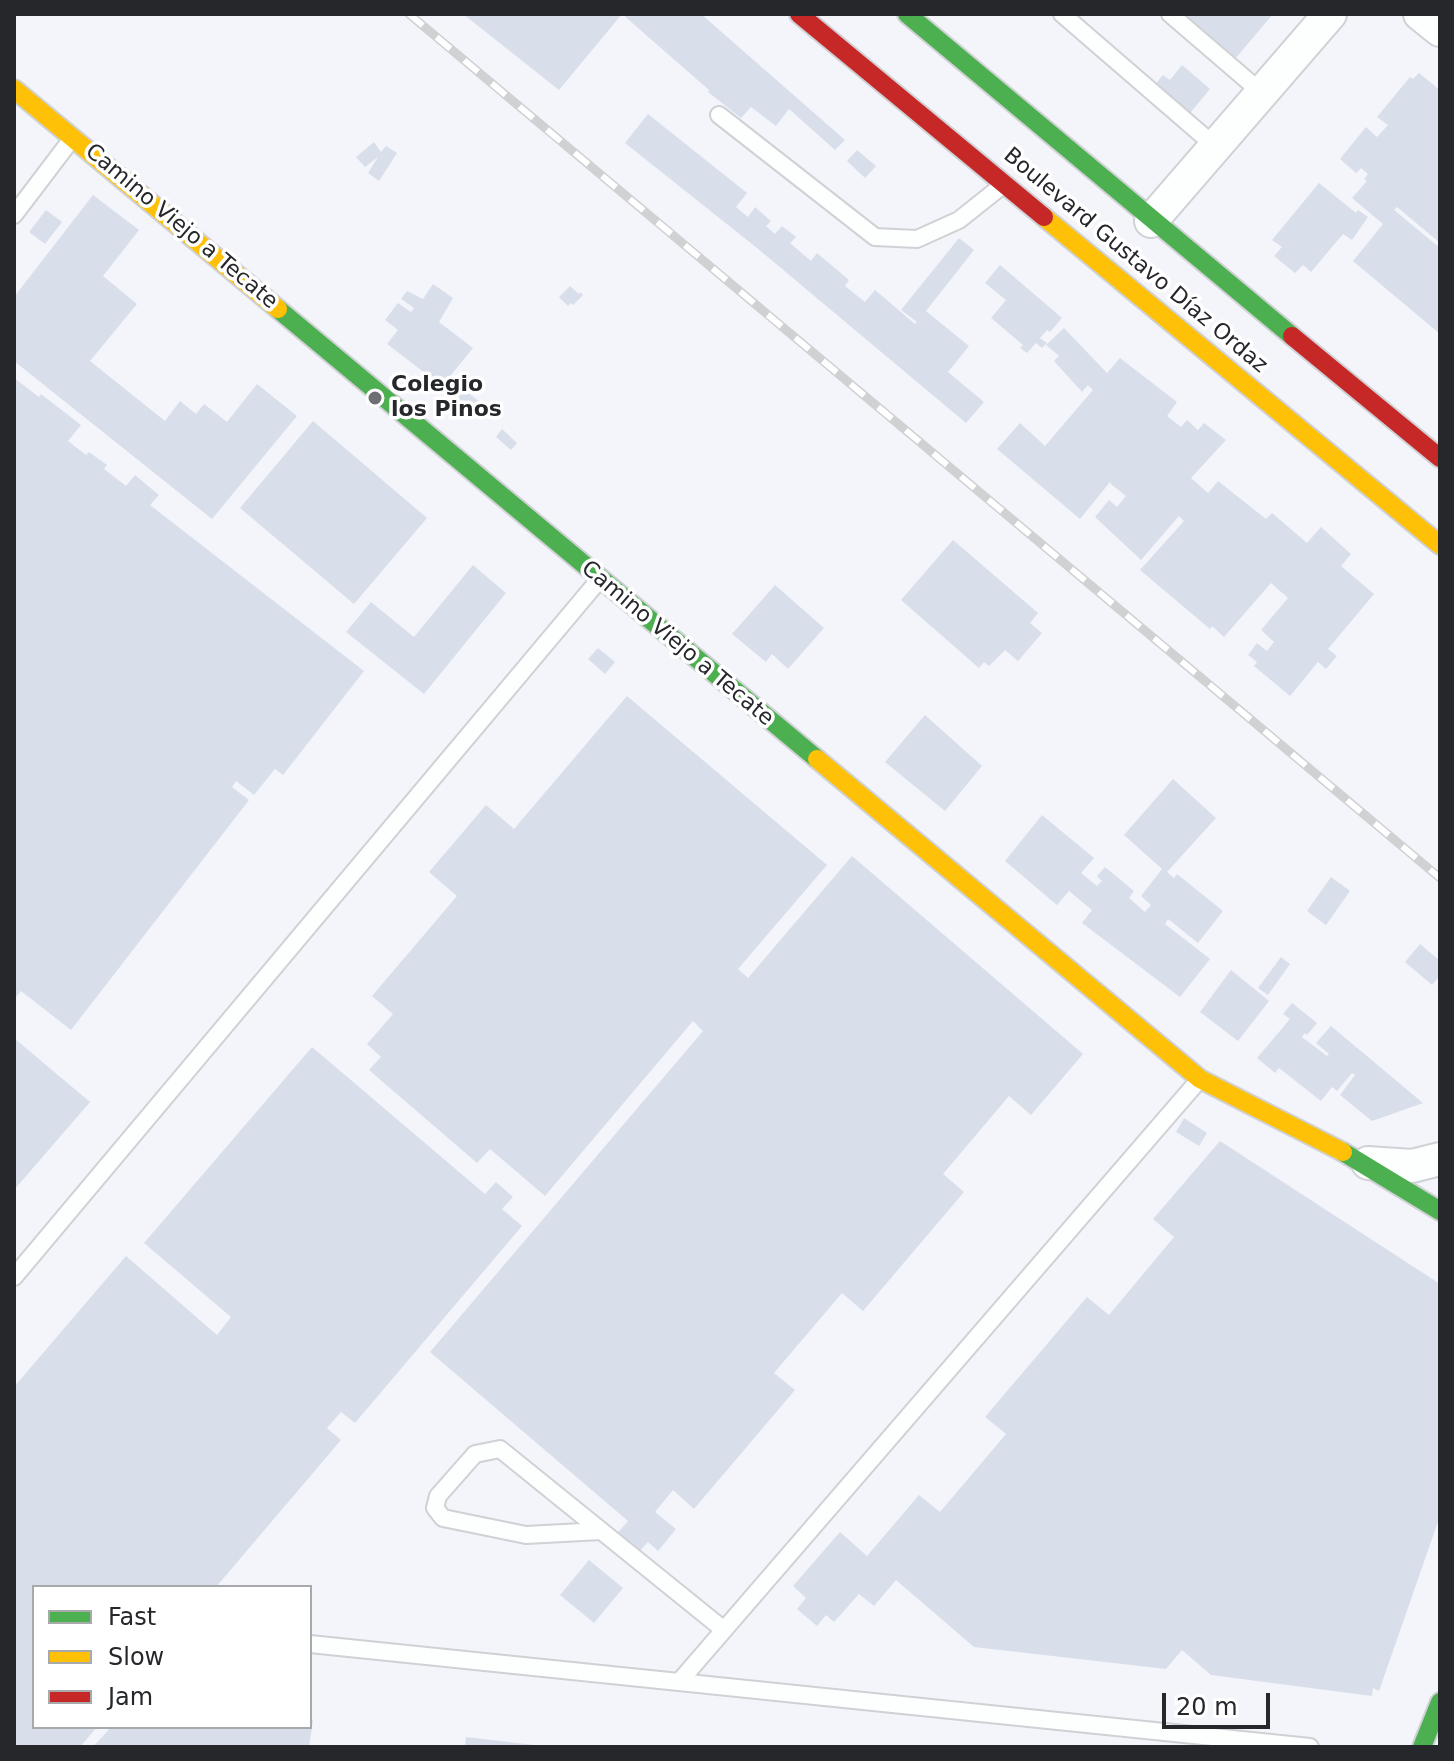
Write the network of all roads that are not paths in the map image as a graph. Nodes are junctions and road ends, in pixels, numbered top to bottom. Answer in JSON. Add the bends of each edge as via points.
{"nodes":[{"id":1,"x":799,"y":14,"type":"edge"},
{"id":2,"x":907,"y":14,"type":"edge"},
{"id":3,"x":1062,"y":14,"type":"edge"},
{"id":4,"x":1170,"y":14,"type":"edge"},
{"id":5,"x":1330,"y":14,"type":"edge"},
{"id":6,"x":1420,"y":14,"type":"edge"},
{"id":7,"x":1440,"y":30,"type":"edge"},
{"id":8,"x":14,"y":89,"type":"edge"},
{"id":9,"x":1262,"y":93,"type":"junction"},
{"id":10,"x":719,"y":115,"type":"dead end"},
{"id":11,"x":73,"y":136,"type":"junction"},
{"id":12,"x":1216,"y":147,"type":"junction"},
{"id":13,"x":1005,"y":184,"type":"junction"},
{"id":14,"x":14,"y":215,"type":"edge"},
{"id":15,"x":1151,"y":221,"type":"junction"},
{"id":16,"x":1440,"y":458,"type":"edge"},
{"id":17,"x":1440,"y":545,"type":"edge"},
{"id":18,"x":599,"y":580,"type":"junction"},
{"id":19,"x":1200,"y":1079,"type":"junction"},
{"id":20,"x":1440,"y":1159,"type":"edge"},
{"id":21,"x":1365,"y":1163,"type":"junction"},
{"id":22,"x":1440,"y":1211,"type":"edge"},
{"id":23,"x":14,"y":1277,"type":"edge"},
{"id":24,"x":601,"y":1531,"type":"junction"},
{"id":25,"x":724,"y":1630,"type":"junction"},
{"id":26,"x":312,"y":1644,"type":"edge"},
{"id":27,"x":679,"y":1682,"type":"junction"},
{"id":28,"x":1440,"y":1702,"type":"edge"},
{"id":29,"x":1310,"y":1747,"type":"edge"},
{"id":30,"x":1422,"y":1747,"type":"edge"}],
"edges":[{"from":1,"to":13,"type":"street","name":"Boulevard Gustavo Díaz Ordaz"},
{"from":2,"to":15,"type":"street","name":"Boulevard Gustavo Díaz Ordaz"},
{"from":3,"to":12,"type":"lane"},
{"from":4,"to":9,"type":"lane"},
{"from":5,"to":9,"type":"street"},
{"from":6,"to":7,"type":"street"},
{"from":8,"to":11,"type":"street","name":"Camino Viejo a Tecate"},
{"from":9,"to":12,"type":"street"},
{"from":10,"to":13,"type":"lane","via":[[875,237],[917,239],[959,220]]},
{"from":11,"to":14,"type":"lane"},
{"from":11,"to":18,"type":"street","name":"Camino Viejo a Tecate"},
{"from":12,"to":15,"type":"street"},
{"from":13,"to":17,"type":"street","name":"Boulevard Gustavo Díaz Ordaz"},
{"from":15,"to":16,"type":"street","name":"Boulevard Gustavo Díaz Ordaz"},
{"from":18,"to":19,"type":"street","name":"Camino Viejo a Tecate"},
{"from":18,"to":23,"type":"lane"},
{"from":19,"to":21,"type":"street","name":"Camino Viejo a Tecate"},
{"from":19,"to":25,"type":"lane"},
{"from":20,"to":21,"type":"street","name":"Camino Viejo a Tecate","via":[[1412,1166]]},
{"from":21,"to":22,"type":"street","name":"Camino Viejo a Tecate"},
{"from":24,"to":24,"type":"lane","via":[[500,1449],[475,1454],[438,1496],[435,1508],[443,1518],[526,1535]]},
{"from":24,"to":25,"type":"lane"},
{"from":25,"to":27,"type":"lane"},
{"from":26,"to":27,"type":"lane"},
{"from":27,"to":29,"type":"lane"},
{"from":28,"to":30,"type":"street"}]}
